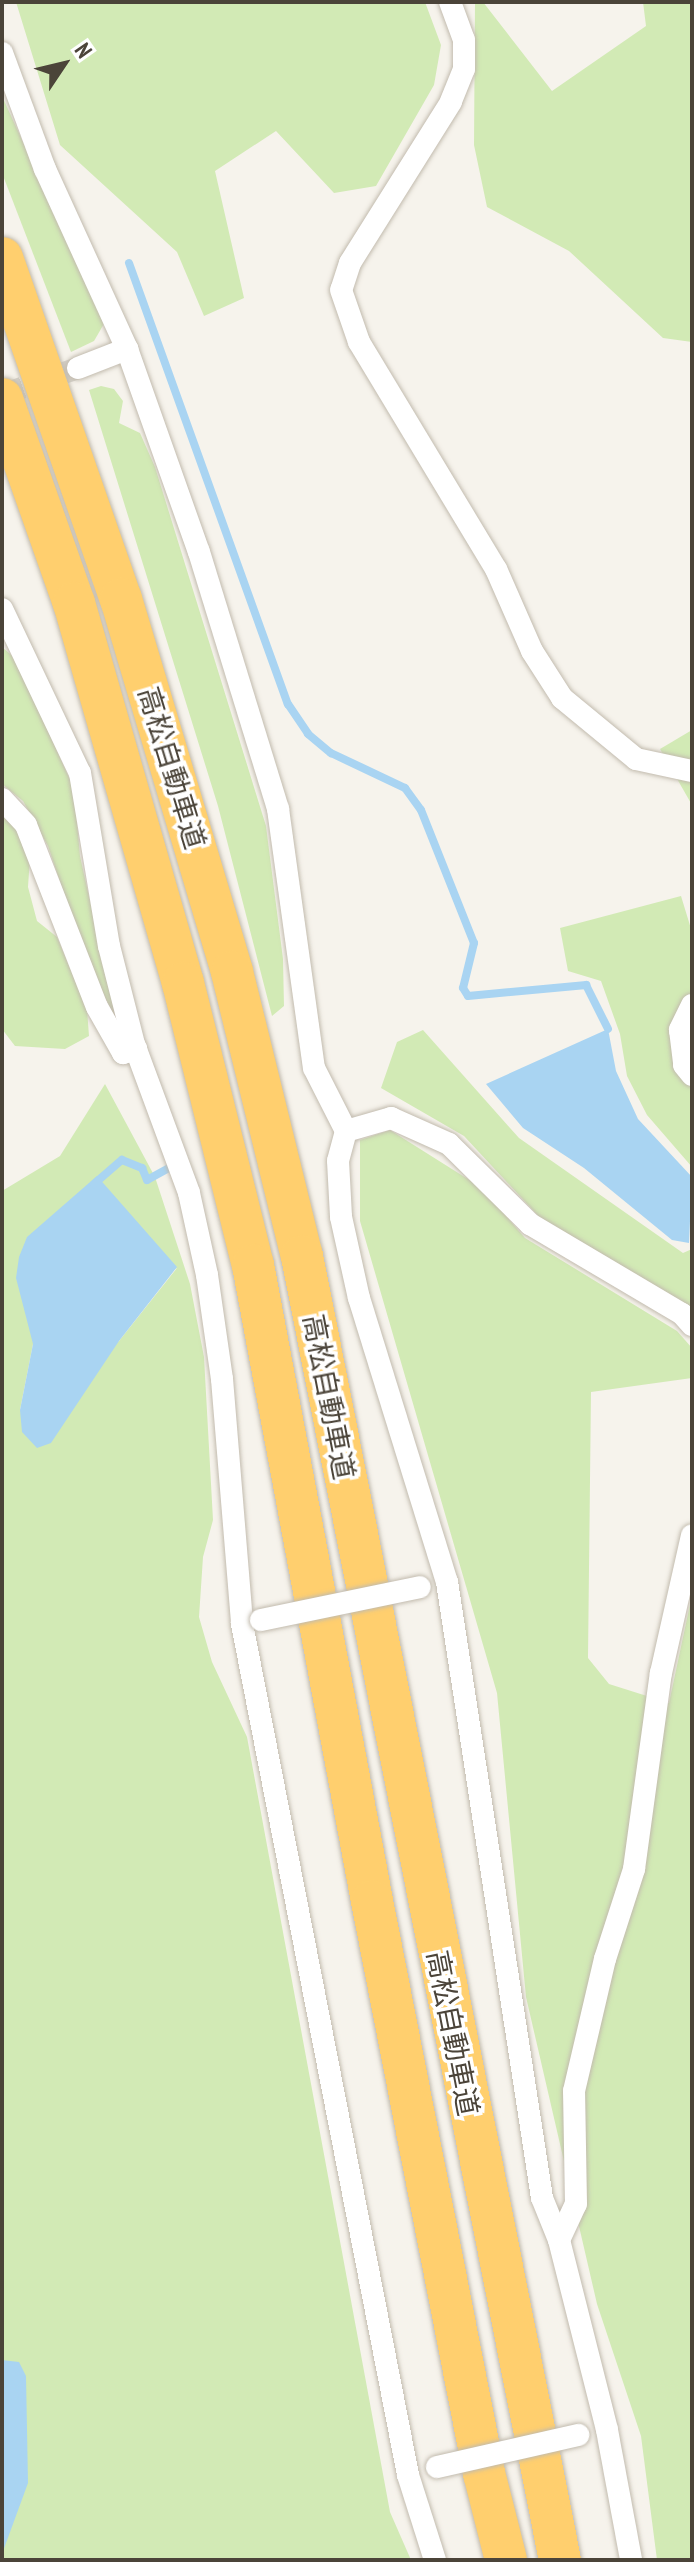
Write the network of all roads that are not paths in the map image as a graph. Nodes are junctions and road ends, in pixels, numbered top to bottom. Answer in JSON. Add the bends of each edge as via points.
{"nodes":[{"id":1,"x":450,"y":2,"type":"edge"},
{"id":2,"x":2,"y":53,"type":"edge"},
{"id":3,"x":2,"y":258,"type":"edge"},
{"id":4,"x":127,"y":349,"type":"junction"},
{"id":5,"x":78,"y":368,"type":"tunnel mouth"},
{"id":6,"x":2,"y":399,"type":"edge"},
{"id":7,"x":4,"y":620,"type":"edge"},
{"id":8,"x":692,"y":771,"type":"edge"},
{"id":9,"x":2,"y":799,"type":"edge"},
{"id":10,"x":692,"y":1005,"type":"edge"},
{"id":11,"x":136,"y":1049,"type":"junction"},
{"id":12,"x":692,"y":1075,"type":"edge"},
{"id":13,"x":346,"y":1131,"type":"junction"},
{"id":14,"x":692,"y":1325,"type":"edge"},
{"id":15,"x":692,"y":1535,"type":"edge"},
{"id":16,"x":447,"y":1582,"type":"junction"},
{"id":17,"x":252,"y":1622,"type":"junction"},
{"id":18,"x":559,"y":2240,"type":"junction"},
{"id":19,"x":607,"y":2430,"type":"junction"},
{"id":20,"x":408,"y":2475,"type":"junction"},
{"id":21,"x":435,"y":2560,"type":"edge"},
{"id":22,"x":506,"y":2560,"type":"edge"},
{"id":23,"x":560,"y":2560,"type":"edge"},
{"id":24,"x":631,"y":2560,"type":"edge"}],
"edges":[{"from":1,"to":8,"type":"street","via":[[464,40],[464,69],[451,102],[350,263],[341,290],[365,354],[496,569],[532,651],[562,698],[636,759]]},
{"from":2,"to":4,"type":"street","via":[[45,169]]},
{"from":3,"to":23,"type":"highway","name":"高松自動車道","via":[[126,614],[232,972],[291,1211]]},
{"from":4,"to":5,"type":"street"},
{"from":4,"to":13,"type":"street","via":[[199,552],[278,809],[314,1068]]},
{"from":6,"to":22,"type":"highway","name":"高松自動車道","via":[[74,603],[183,983],[253,1265],[375,1916],[484,2473]]},
{"from":7,"to":11,"type":"street","via":[[80,773],[109,946]]},
{"from":9,"to":11,"type":"street","via":[[26,825],[97,1007],[123,1053]]},
{"from":10,"to":12,"type":"street","via":[[680,1030],[684,1065]]},
{"from":11,"to":17,"type":"street","via":[[189,1193],[207,1275]]},
{"from":13,"to":14,"type":"street","via":[[391,1118],[449,1144],[530,1224]]},
{"from":13,"to":16,"type":"street","via":[[338,1161],[341,1217],[359,1298]]},
{"from":15,"to":18,"type":"street","via":[[661,1673],[634,1869],[605,1959],[574,2091],[576,2204]]},
{"from":16,"to":17,"type":"street","bridge":true},
{"from":16,"to":18,"type":"street","via":[[518,2059],[542,2198]]},
{"from":17,"to":20,"type":"street"},
{"from":18,"to":19,"type":"street"},
{"from":19,"to":20,"type":"street","bridge":true},
{"from":19,"to":24,"type":"street"},
{"from":20,"to":21,"type":"street"}]}
